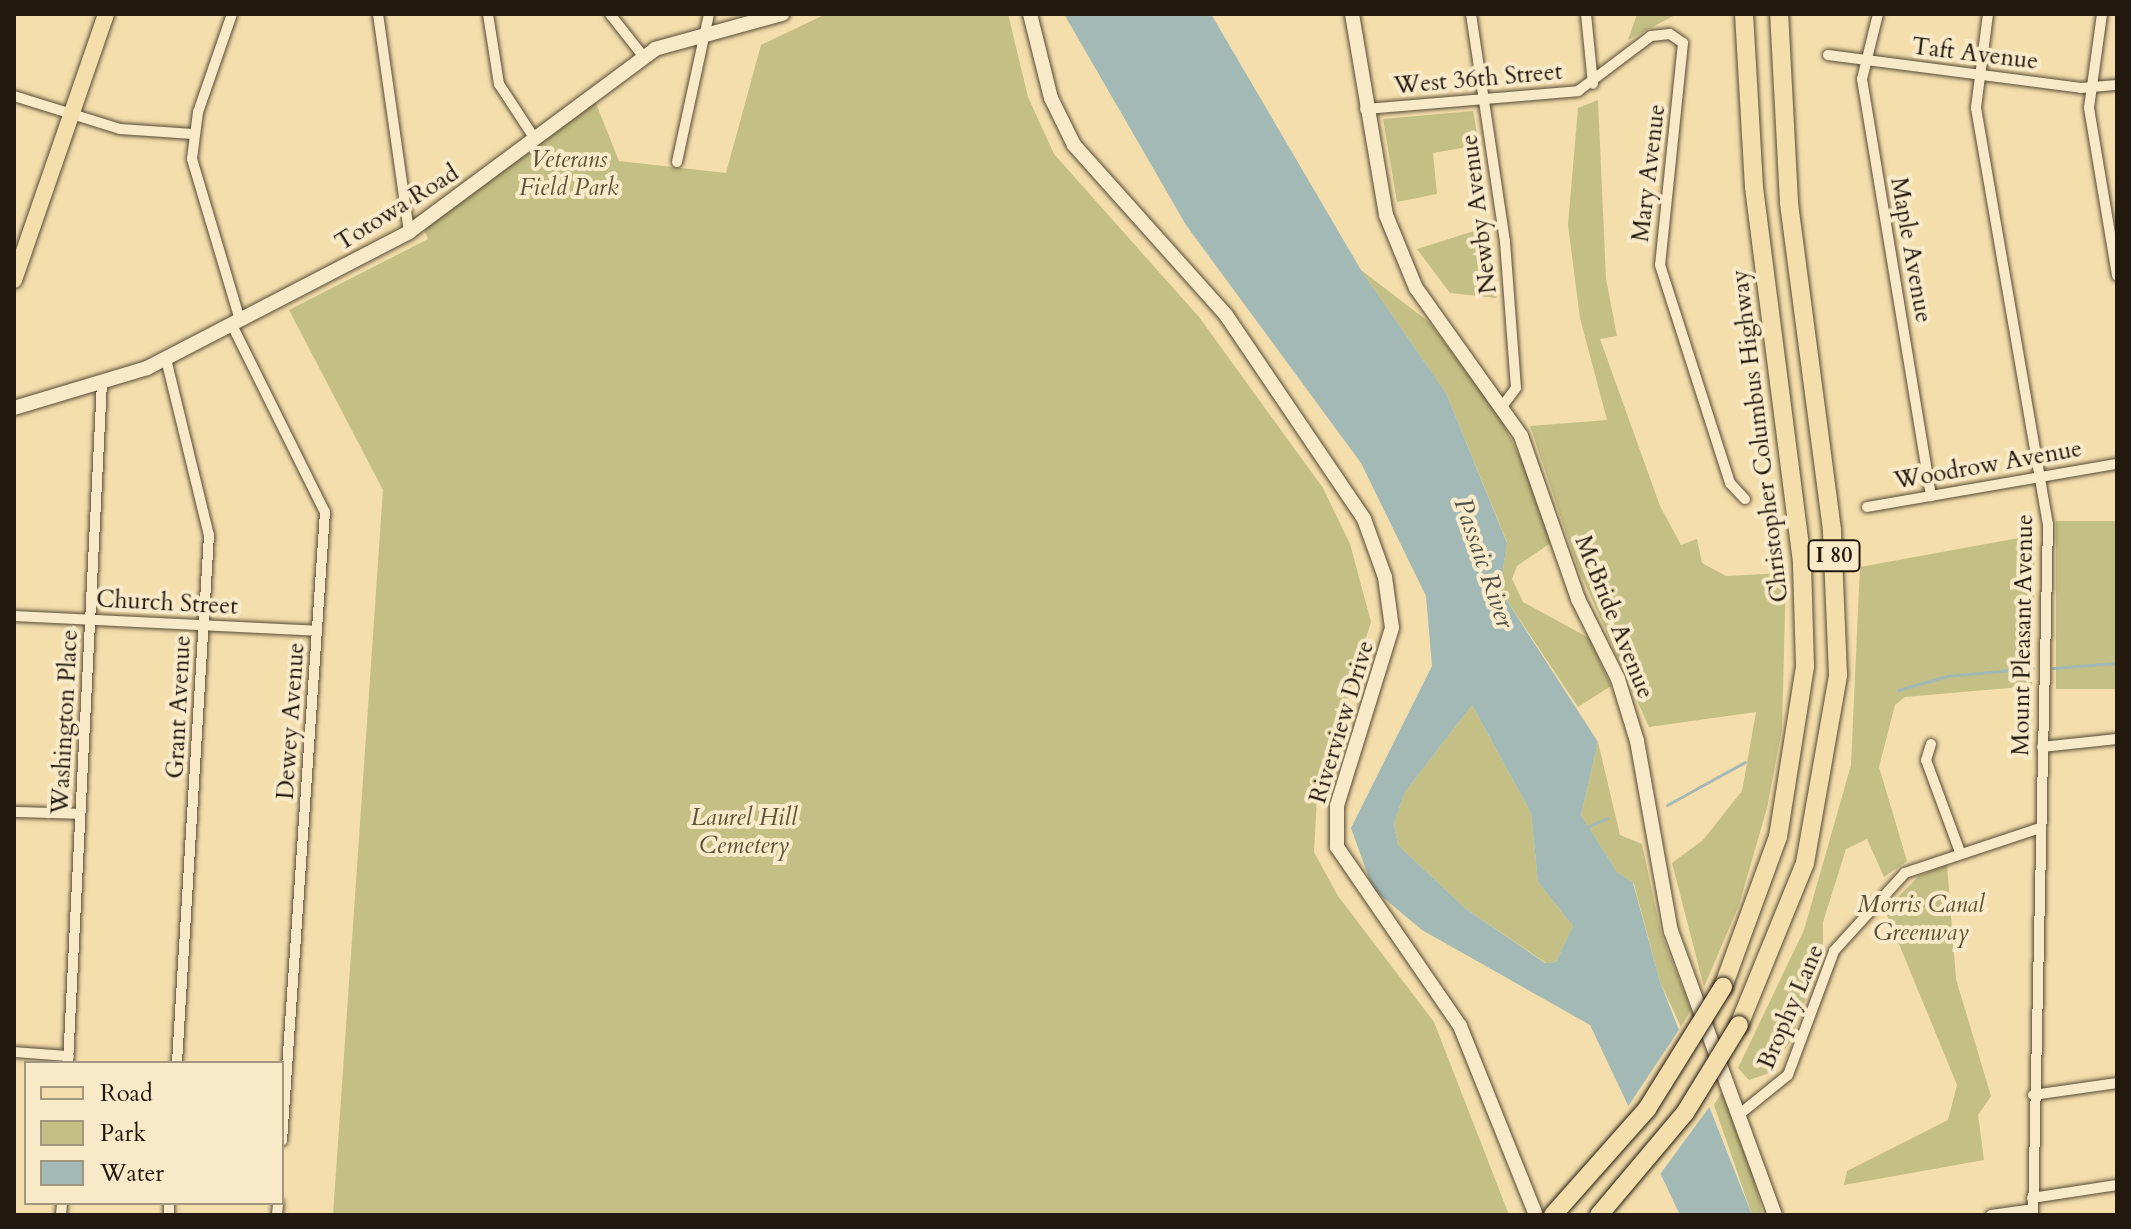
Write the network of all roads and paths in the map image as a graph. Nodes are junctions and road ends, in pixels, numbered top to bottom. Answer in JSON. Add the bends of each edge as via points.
{"nodes":[{"id":1,"x":105,"y":14,"type":"edge"},
{"id":2,"x":232,"y":14,"type":"edge"},
{"id":3,"x":378,"y":14,"type":"edge"},
{"id":4,"x":488,"y":14,"type":"edge"},
{"id":5,"x":610,"y":14,"type":"edge"},
{"id":6,"x":709,"y":14,"type":"edge"},
{"id":7,"x":782,"y":14,"type":"edge"},
{"id":8,"x":1030,"y":14,"type":"edge"},
{"id":9,"x":1352,"y":14,"type":"edge"},
{"id":10,"x":1471,"y":14,"type":"edge"},
{"id":11,"x":1586,"y":14,"type":"edge"},
{"id":12,"x":1744,"y":14,"type":"edge"},
{"id":13,"x":1779,"y":14,"type":"edge"},
{"id":14,"x":1878,"y":14,"type":"edge"},
{"id":15,"x":1988,"y":14,"type":"edge"},
{"id":16,"x":2102,"y":14,"type":"edge"},
{"id":17,"x":706,"y":31,"type":"junction"},
{"id":18,"x":1828,"y":55,"type":"dead end"},
{"id":19,"x":643,"y":56,"type":"junction"},
{"id":20,"x":1868,"y":60,"type":"junction"},
{"id":21,"x":1977,"y":76,"type":"junction"},
{"id":22,"x":1593,"y":84,"type":"junction"},
{"id":23,"x":2117,"y":85,"type":"edge"},
{"id":24,"x":2092,"y":88,"type":"junction"},
{"id":25,"x":14,"y":96,"type":"edge"},
{"id":26,"x":1484,"y":99,"type":"junction"},
{"id":27,"x":1365,"y":109,"type":"junction"},
{"id":28,"x":73,"y":114,"type":"junction"},
{"id":29,"x":193,"y":134,"type":"junction"},
{"id":30,"x":535,"y":139,"type":"junction"},
{"id":31,"x":677,"y":162,"type":"dead end"},
{"id":32,"x":409,"y":232,"type":"junction"},
{"id":33,"x":2117,"y":276,"type":"edge"},
{"id":34,"x":14,"y":280,"type":"edge"},
{"id":35,"x":236,"y":323,"type":"junction"},
{"id":36,"x":166,"y":359,"type":"junction"},
{"id":37,"x":102,"y":383,"type":"junction"},
{"id":38,"x":1503,"y":405,"type":"junction"},
{"id":39,"x":14,"y":408,"type":"edge"},
{"id":40,"x":2117,"y":464,"type":"edge"},
{"id":41,"x":2040,"y":477,"type":"junction"},
{"id":42,"x":1931,"y":496,"type":"junction"},
{"id":43,"x":1745,"y":499,"type":"dead end"},
{"id":44,"x":1867,"y":507,"type":"dead end"},
{"id":45,"x":14,"y":616,"type":"edge"},
{"id":46,"x":90,"y":620,"type":"junction"},
{"id":47,"x":204,"y":625,"type":"junction"},
{"id":48,"x":317,"y":631,"type":"junction"},
{"id":49,"x":2117,"y":739,"type":"edge"},
{"id":50,"x":1931,"y":744,"type":"dead end"},
{"id":51,"x":2042,"y":747,"type":"junction"},
{"id":52,"x":14,"y":812,"type":"edge"},
{"id":53,"x":80,"y":814,"type":"junction"},
{"id":54,"x":2040,"y":828,"type":"junction"},
{"id":55,"x":1960,"y":852,"type":"junction"},
{"id":56,"x":14,"y":1052,"type":"edge"},
{"id":57,"x":68,"y":1059,"type":"edge"},
{"id":58,"x":177,"y":1061,"type":"edge"},
{"id":59,"x":2117,"y":1083,"type":"edge"},
{"id":60,"x":2033,"y":1095,"type":"junction"},
{"id":61,"x":284,"y":1112,"type":"edge"},
{"id":62,"x":1741,"y":1113,"type":"junction"},
{"id":63,"x":2117,"y":1185,"type":"edge"},
{"id":64,"x":2033,"y":1207,"type":"edge"},
{"id":65,"x":1536,"y":1215,"type":"edge"},
{"id":66,"x":1553,"y":1215,"type":"edge"},
{"id":67,"x":1599,"y":1215,"type":"edge"},
{"id":68,"x":1775,"y":1215,"type":"edge"},
{"id":69,"x":1991,"y":1215,"type":"edge"}],
"edges":[{"from":1,"to":28,"type":"main road"},
{"from":2,"to":29,"type":"street","name":"Dewey Avenue"},
{"from":3,"to":32,"type":"street"},
{"from":4,"to":30,"type":"street","via":[[499,84]]},
{"from":5,"to":19,"type":"street"},
{"from":6,"to":17,"type":"street"},
{"from":7,"to":17,"type":"main road","name":"Totowa Road"},
{"from":8,"to":65,"type":"main road","name":"Riverview Drive","via":[[1051,98],[1074,145],[1226,315],[1364,519],[1385,577],[1392,628],[1337,806],[1337,847],[1460,1026]]},
{"from":9,"to":27,"type":"main road","name":"McBride Avenue"},
{"from":10,"to":26,"type":"street","name":"Newby Avenue"},
{"from":11,"to":22,"type":"street"},
{"from":12,"to":66,"type":"highway","name":"Christopher Columbus Highway","number":"I 80","bridge":true,"via":[[1754,187],[1799,528],[1805,655],[1778,837],[1723,987],[1647,1109]]},
{"from":13,"to":67,"type":"highway","number":"I 80","bridge":true,"via":[[1790,215],[1833,542],[1838,675],[1805,863],[1739,1025],[1671,1132]]},
{"from":14,"to":20,"type":"street","name":"Maple Avenue"},
{"from":15,"to":21,"type":"street","name":"Mount Pleasant Avenue"},
{"from":16,"to":24,"type":"street"},
{"from":17,"to":19,"type":"main road","name":"Totowa Road"},
{"from":17,"to":31,"type":"street"},
{"from":18,"to":20,"type":"street","name":"Taft Avenue"},
{"from":19,"to":30,"type":"main road","name":"Totowa Road"},
{"from":20,"to":21,"type":"street","name":"Taft Avenue"},
{"from":20,"to":42,"type":"street","name":"Maple Avenue","via":[[1864,93]]},
{"from":21,"to":24,"type":"street","name":"Taft Avenue"},
{"from":21,"to":41,"type":"street","name":"Mount Pleasant Avenue","via":[[1976,108]]},
{"from":22,"to":26,"type":"street","name":"West 36th Street"},
{"from":22,"to":43,"type":"street","name":"Mary Avenue","via":[[1651,36],[1670,34],[1683,43],[1660,265],[1725,470]]},
{"from":23,"to":24,"type":"street","name":"Taft Avenue"},
{"from":24,"to":33,"type":"street","via":[[2090,116]]},
{"from":25,"to":28,"type":"street"},
{"from":26,"to":27,"type":"street","name":"West 36th Street"},
{"from":26,"to":38,"type":"street","name":"Newby Avenue","via":[[1502,211],[1516,388]]},
{"from":27,"to":38,"type":"main road","name":"McBride Avenue","via":[[1383,207],[1407,271]]},
{"from":28,"to":29,"type":"street","via":[[129,131]]},
{"from":28,"to":34,"type":"main road"},
{"from":29,"to":35,"type":"street","name":"Dewey Avenue","via":[[193,174]]},
{"from":30,"to":32,"type":"main road","name":"Totowa Road"},
{"from":32,"to":35,"type":"main road","name":"Totowa Road"},
{"from":35,"to":36,"type":"main road","name":"Totowa Road"},
{"from":35,"to":48,"type":"street","name":"Dewey Avenue","via":[[324,505]]},
{"from":36,"to":37,"type":"main road","name":"Totowa Road"},
{"from":36,"to":47,"type":"street","name":"Grant Avenue","via":[[209,524]]},
{"from":37,"to":39,"type":"main road","name":"Totowa Road"},
{"from":37,"to":46,"type":"street","name":"Washington Place"},
{"from":38,"to":62,"type":"main road","name":"McBride Avenue","via":[[1627,702],[1667,919]]},
{"from":40,"to":41,"type":"street","name":"Woodrow Avenue"},
{"from":41,"to":42,"type":"street","name":"Woodrow Avenue"},
{"from":41,"to":51,"type":"street","name":"Mount Pleasant Avenue","via":[[2048,534]]},
{"from":42,"to":44,"type":"street","name":"Woodrow Avenue"},
{"from":45,"to":46,"type":"street","name":"Church Street"},
{"from":46,"to":47,"type":"street","name":"Church Street"},
{"from":46,"to":53,"type":"street","name":"Washington Place"},
{"from":47,"to":48,"type":"street","name":"Church Street"},
{"from":47,"to":58,"type":"street","name":"Grant Avenue"},
{"from":48,"to":61,"type":"street","name":"Dewey Avenue"},
{"from":49,"to":51,"type":"street"},
{"from":50,"to":55,"type":"street","via":[[1926,760]]},
{"from":51,"to":54,"type":"street","name":"Mount Pleasant Avenue"},
{"from":52,"to":53,"type":"street"},
{"from":53,"to":57,"type":"street","name":"Washington Place"},
{"from":54,"to":55,"type":"street","name":"Brophy Lane"},
{"from":54,"to":60,"type":"street","name":"Mount Pleasant Avenue"},
{"from":55,"to":62,"type":"street","name":"Brophy Lane","via":[[1905,873],[1847,935],[1822,975],[1788,1075]]},
{"from":56,"to":57,"type":"street"},
{"from":59,"to":60,"type":"street"},
{"from":60,"to":64,"type":"street","name":"Mount Pleasant Avenue"},
{"from":62,"to":68,"type":"main road","name":"McBride Avenue"},
{"from":63,"to":64,"type":"street"},
{"from":64,"to":69,"type":"street"}]}
